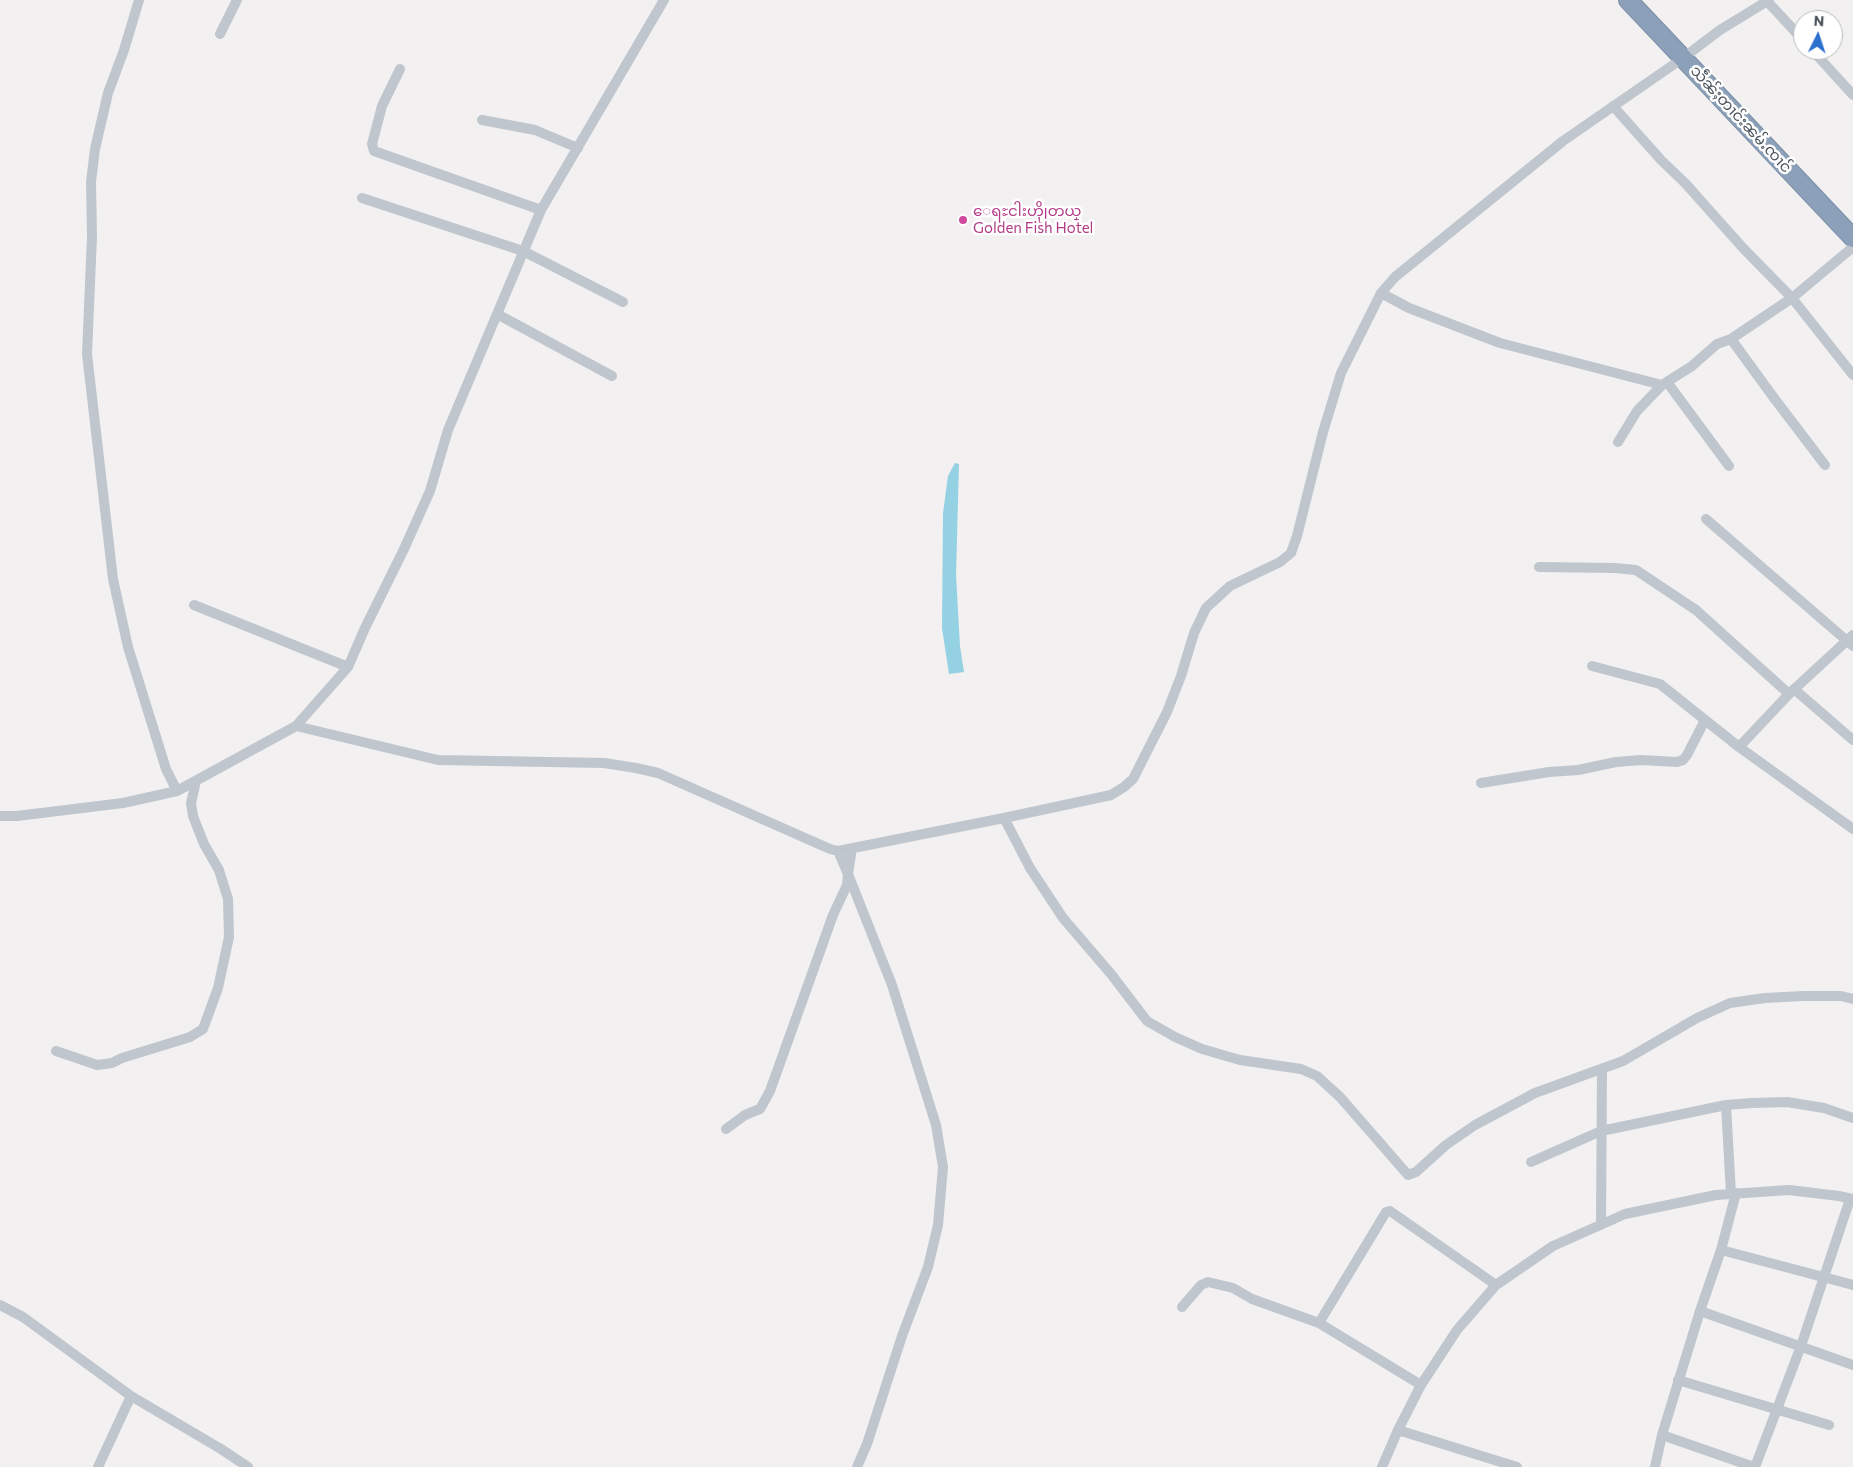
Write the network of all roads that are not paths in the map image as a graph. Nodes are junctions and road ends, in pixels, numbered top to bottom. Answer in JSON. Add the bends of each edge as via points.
{"nodes":[{"id":1,"x":139,"y":0,"type":"edge"},
{"id":2,"x":237,"y":0,"type":"edge"},
{"id":3,"x":664,"y":0,"type":"edge"},
{"id":4,"x":1628,"y":0,"type":"edge"},
{"id":5,"x":1768,"y":0,"type":"edge"},
{"id":6,"x":1793,"y":29,"type":"edge"},
{"id":7,"x":220,"y":34,"type":"dead end"},
{"id":8,"x":1683,"y":58,"type":"junction"},
{"id":9,"x":1821,"y":60,"type":"edge"},
{"id":10,"x":400,"y":69,"type":"dead end"},
{"id":11,"x":1853,"y":95,"type":"edge"},
{"id":12,"x":1614,"y":106,"type":"junction"},
{"id":13,"x":482,"y":120,"type":"dead end"},
{"id":14,"x":578,"y":148,"type":"junction"},
{"id":15,"x":362,"y":198,"type":"dead end"},
{"id":16,"x":541,"y":210,"type":"junction"},
{"id":17,"x":1853,"y":238,"type":"edge"},
{"id":18,"x":1853,"y":247,"type":"edge"},
{"id":19,"x":523,"y":251,"type":"junction"},
{"id":20,"x":1381,"y":293,"type":"junction"},
{"id":21,"x":1792,"y":298,"type":"junction"},
{"id":22,"x":623,"y":302,"type":"dead end"},
{"id":23,"x":498,"y":314,"type":"junction"},
{"id":24,"x":1731,"y":339,"type":"junction"},
{"id":25,"x":1853,"y":375,"type":"edge"},
{"id":26,"x":612,"y":376,"type":"dead end"},
{"id":27,"x":1664,"y":383,"type":"junction"},
{"id":28,"x":1618,"y":442,"type":"dead end"},
{"id":29,"x":1825,"y":465,"type":"dead end"},
{"id":30,"x":1729,"y":466,"type":"dead end"},
{"id":31,"x":1706,"y":519,"type":"dead end"},
{"id":32,"x":1539,"y":567,"type":"dead end"},
{"id":33,"x":194,"y":606,"type":"dead end"},
{"id":34,"x":1851,"y":640,"type":"edge"},
{"id":35,"x":1592,"y":666,"type":"dead end"},
{"id":36,"x":348,"y":667,"type":"junction"},
{"id":37,"x":1792,"y":692,"type":"junction"},
{"id":38,"x":1705,"y":720,"type":"junction"},
{"id":39,"x":296,"y":726,"type":"junction"},
{"id":40,"x":1853,"y":740,"type":"edge"},
{"id":41,"x":1740,"y":747,"type":"junction"},
{"id":42,"x":196,"y":781,"type":"junction"},
{"id":43,"x":1481,"y":783,"type":"dead end"},
{"id":44,"x":177,"y":791,"type":"junction"},
{"id":45,"x":0,"y":816,"type":"edge"},
{"id":46,"x":1004,"y":818,"type":"junction"},
{"id":47,"x":1853,"y":829,"type":"edge"},
{"id":48,"x":852,"y":848,"type":"junction"},
{"id":49,"x":838,"y":851,"type":"junction"},
{"id":50,"x":848,"y":874,"type":"junction"},
{"id":51,"x":1853,"y":999,"type":"edge"},
{"id":52,"x":56,"y":1052,"type":"dead end"},
{"id":53,"x":1602,"y":1069,"type":"junction"},
{"id":54,"x":1726,"y":1105,"type":"junction"},
{"id":55,"x":1853,"y":1118,"type":"edge"},
{"id":56,"x":726,"y":1129,"type":"dead end"},
{"id":57,"x":1601,"y":1131,"type":"junction"},
{"id":58,"x":1531,"y":1162,"type":"dead end"},
{"id":59,"x":1733,"y":1194,"type":"junction"},
{"id":60,"x":1852,"y":1199,"type":"edge"},
{"id":61,"x":1601,"y":1225,"type":"junction"},
{"id":62,"x":1721,"y":1250,"type":"junction"},
{"id":63,"x":1825,"y":1277,"type":"junction"},
{"id":64,"x":1496,"y":1285,"type":"junction"},
{"id":65,"x":1853,"y":1285,"type":"edge"},
{"id":66,"x":0,"y":1305,"type":"edge"},
{"id":67,"x":1182,"y":1307,"type":"dead end"},
{"id":68,"x":1700,"y":1311,"type":"junction"},
{"id":69,"x":1319,"y":1323,"type":"junction"},
{"id":70,"x":1801,"y":1346,"type":"junction"},
{"id":71,"x":1853,"y":1365,"type":"edge"},
{"id":72,"x":1678,"y":1380,"type":"junction"},
{"id":73,"x":1421,"y":1385,"type":"junction"},
{"id":74,"x":131,"y":1396,"type":"junction"},
{"id":75,"x":1777,"y":1408,"type":"junction"},
{"id":76,"x":1829,"y":1425,"type":"dead end"},
{"id":77,"x":1398,"y":1430,"type":"junction"},
{"id":78,"x":1662,"y":1435,"type":"junction"},
{"id":79,"x":98,"y":1467,"type":"edge"},
{"id":80,"x":248,"y":1467,"type":"edge"},
{"id":81,"x":857,"y":1467,"type":"edge"},
{"id":82,"x":1382,"y":1467,"type":"edge"},
{"id":83,"x":1517,"y":1467,"type":"edge"},
{"id":84,"x":1654,"y":1467,"type":"edge"},
{"id":85,"x":1755,"y":1467,"type":"edge"}],
"edges":[{"from":1,"to":44,"type":"street","via":[[108,93],[95,149],[91,182],[87,354],[113,579],[128,647],[166,769]]},
{"from":2,"to":7,"type":"street"},
{"from":3,"to":14,"type":"street"},
{"from":4,"to":8,"type":"highway","name":"သဵၼ်ႈတၢင်းၼမ်ႉၸၢင်"},
{"from":5,"to":6,"type":"street"},
{"from":5,"to":8,"type":"street"},
{"from":8,"to":12,"type":"street"},
{"from":8,"to":17,"type":"highway","name":"သဵၼ်ႈတၢင်းၼမ်ႉၸၢင်"},
{"from":9,"to":11,"type":"street"},
{"from":10,"to":16,"type":"street","via":[[382,106],[372,144],[374,151]]},
{"from":12,"to":20,"type":"street","via":[[1563,141],[1395,277]]},
{"from":12,"to":21,"type":"street"},
{"from":13,"to":14,"type":"street","via":[[535,130]]},
{"from":14,"to":16,"type":"street"},
{"from":15,"to":19,"type":"street"},
{"from":16,"to":19,"type":"street"},
{"from":18,"to":21,"type":"street"},
{"from":19,"to":22,"type":"street"},
{"from":19,"to":23,"type":"street"},
{"from":20,"to":27,"type":"street","via":[[1409,308],[1500,343]]},
{"from":20,"to":46,"type":"street","via":[[1341,373],[1291,553],[1280,562],[1230,586],[1206,608],[1167,712],[1133,778],[1111,795]]},
{"from":21,"to":24,"type":"street"},
{"from":21,"to":25,"type":"street"},
{"from":23,"to":26,"type":"street"},
{"from":23,"to":36,"type":"street","via":[[448,430],[430,491]]},
{"from":24,"to":27,"type":"street","via":[[1717,344],[1692,366]]},
{"from":24,"to":29,"type":"street"},
{"from":27,"to":28,"type":"street","via":[[1637,411]]},
{"from":27,"to":30,"type":"street"},
{"from":31,"to":34,"type":"street"},
{"from":32,"to":37,"type":"street","via":[[1636,570],[1696,610]]},
{"from":33,"to":36,"type":"street"},
{"from":34,"to":37,"type":"street"},
{"from":35,"to":38,"type":"street","via":[[1660,684]]},
{"from":36,"to":39,"type":"street"},
{"from":37,"to":40,"type":"street"},
{"from":37,"to":41,"type":"street"},
{"from":38,"to":41,"type":"street"},
{"from":38,"to":43,"type":"street","via":[[1687,755],[1677,762],[1616,762]]},
{"from":39,"to":42,"type":"street"},
{"from":39,"to":49,"type":"street","via":[[438,760],[604,763],[658,773]]},
{"from":41,"to":47,"type":"street"},
{"from":42,"to":44,"type":"street"},
{"from":42,"to":52,"type":"street","via":[[191,803],[193,816],[219,870],[228,899],[229,937],[218,988],[203,1030],[112,1063],[97,1065]]},
{"from":44,"to":45,"type":"street","via":[[123,803]]},
{"from":46,"to":48,"type":"street"},
{"from":46,"to":53,"type":"street","via":[[1030,868],[1063,918],[1147,1021],[1202,1050],[1240,1060],[1301,1069],[1317,1076],[1340,1097],[1408,1175],[1474,1125],[1535,1093]]},
{"from":48,"to":49,"type":"street"},
{"from":48,"to":50,"type":"street"},
{"from":49,"to":50,"type":"street"},
{"from":50,"to":56,"type":"street","via":[[847,885],[770,1092],[760,1109]]},
{"from":50,"to":81,"type":"street","via":[[892,985],[936,1125],[943,1167],[938,1224],[928,1267]]},
{"from":51,"to":53,"type":"street","via":[[1803,996],[1730,1003],[1697,1018],[1623,1061]]},
{"from":53,"to":57,"type":"street"},
{"from":54,"to":55,"type":"street","via":[[1787,1102],[1824,1108]]},
{"from":54,"to":57,"type":"street"},
{"from":54,"to":59,"type":"street"},
{"from":57,"to":58,"type":"street"},
{"from":57,"to":61,"type":"street"},
{"from":59,"to":60,"type":"street","via":[[1789,1190]]},
{"from":59,"to":61,"type":"street","via":[[1716,1194],[1625,1214]]},
{"from":59,"to":62,"type":"street"},
{"from":60,"to":63,"type":"street"},
{"from":61,"to":64,"type":"street","via":[[1553,1246]]},
{"from":62,"to":63,"type":"street"},
{"from":62,"to":68,"type":"street"},
{"from":63,"to":65,"type":"street"},
{"from":63,"to":70,"type":"street"},
{"from":64,"to":69,"type":"street","via":[[1390,1211],[1386,1212]]},
{"from":64,"to":73,"type":"street","via":[[1457,1330]]},
{"from":66,"to":74,"type":"street","via":[[23,1317]]},
{"from":67,"to":69,"type":"street","via":[[1201,1285],[1208,1282],[1233,1288],[1252,1299]]},
{"from":68,"to":70,"type":"street"},
{"from":68,"to":72,"type":"street"},
{"from":69,"to":73,"type":"street"},
{"from":70,"to":71,"type":"street"},
{"from":70,"to":75,"type":"street"},
{"from":72,"to":75,"type":"street"},
{"from":72,"to":78,"type":"street"},
{"from":73,"to":77,"type":"street"},
{"from":74,"to":79,"type":"street"},
{"from":74,"to":80,"type":"street"},
{"from":75,"to":76,"type":"street"},
{"from":75,"to":85,"type":"street"},
{"from":77,"to":82,"type":"street"},
{"from":77,"to":83,"type":"street"},
{"from":78,"to":84,"type":"street"},
{"from":78,"to":85,"type":"street"}]}
